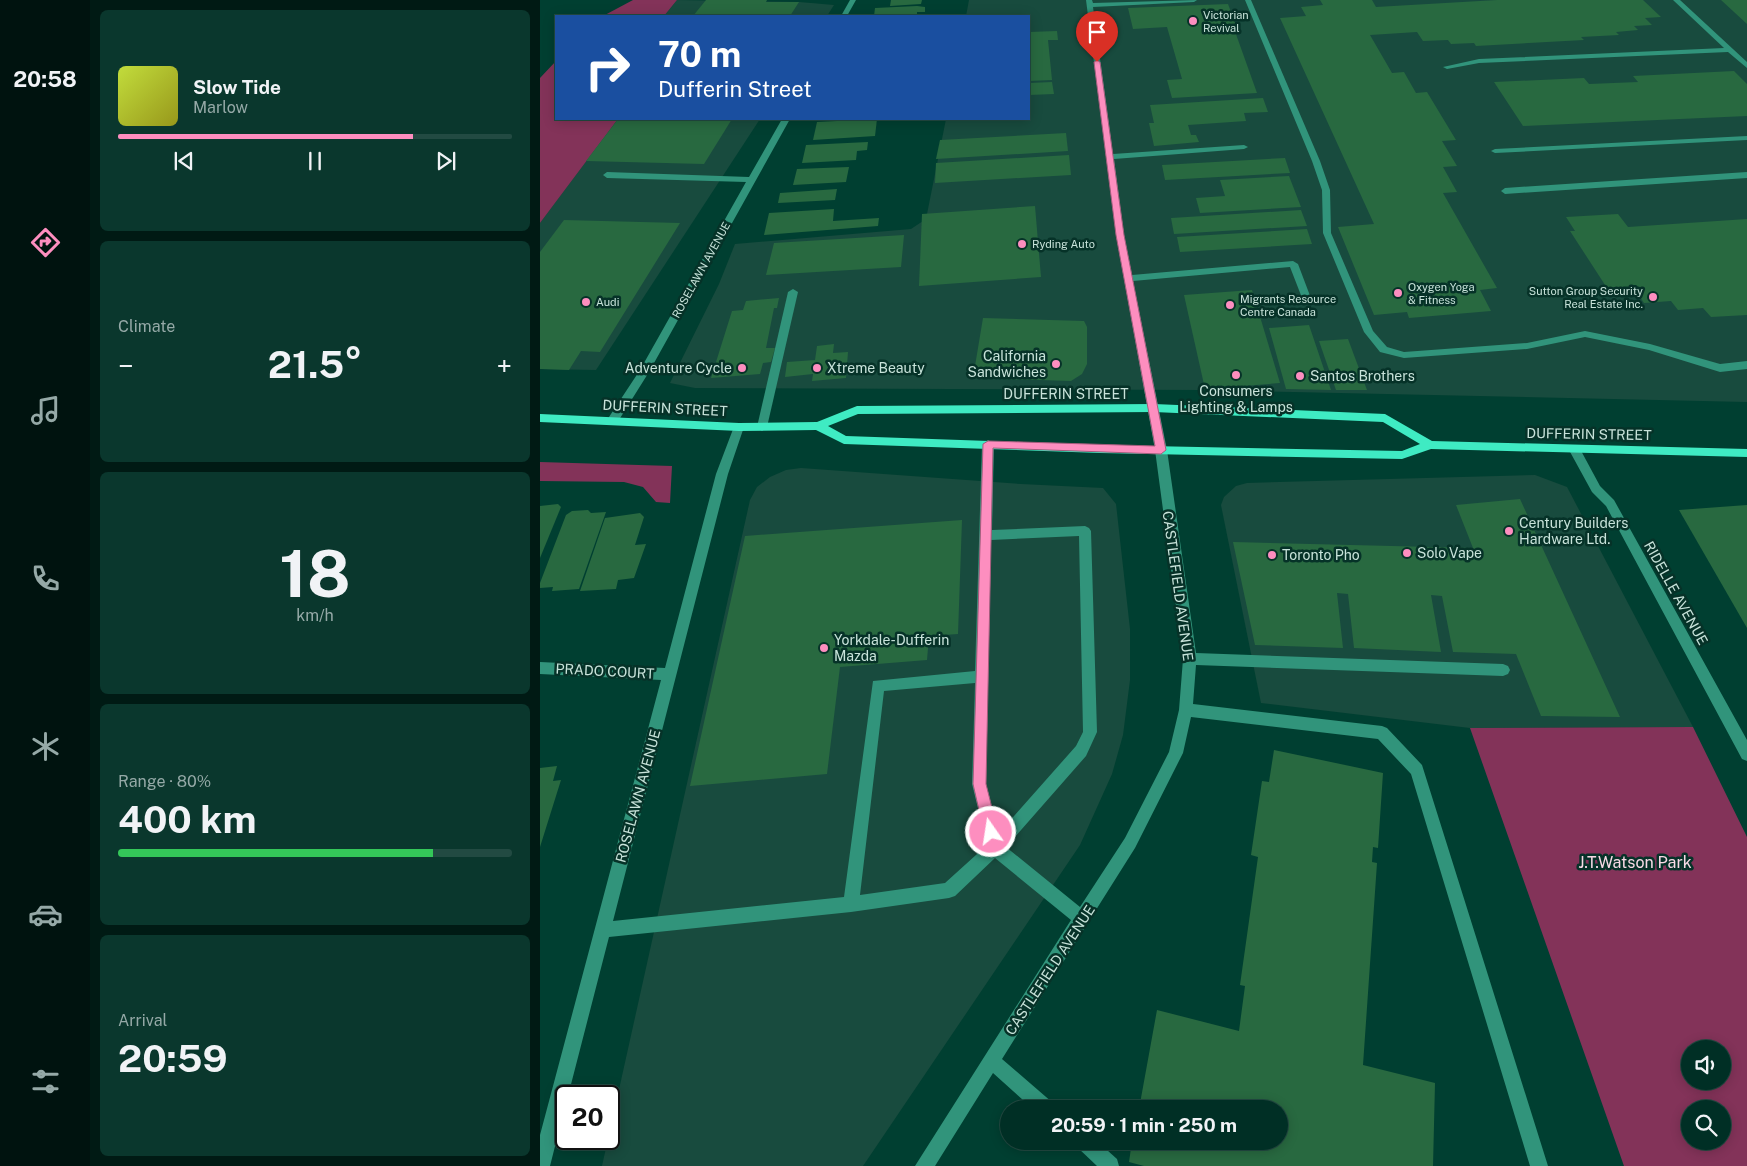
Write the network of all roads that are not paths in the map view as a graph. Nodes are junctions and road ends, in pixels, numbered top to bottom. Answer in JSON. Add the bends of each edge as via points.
{"nodes":[{"id":1,"x":853,"y":0,"type":"edge"},
{"id":2,"x":1194,"y":0,"type":"edge"},
{"id":3,"x":1248,"y":0,"type":"edge"},
{"id":4,"x":1676,"y":0,"type":"edge"},
{"id":5,"x":1089,"y":3,"type":"edge"},
{"id":6,"x":845,"y":15,"type":"edge"},
{"id":7,"x":1730,"y":50,"type":"junction"},
{"id":8,"x":1747,"y":66,"type":"edge"},
{"id":9,"x":1447,"y":67,"type":"dead end"},
{"id":10,"x":785,"y":120,"type":"edge"},
{"id":11,"x":1747,"y":138,"type":"edge"},
{"id":12,"x":1244,"y":147,"type":"dead end"},
{"id":13,"x":1495,"y":150,"type":"dead end"},
{"id":14,"x":1110,"y":157,"type":"junction"},
{"id":15,"x":607,"y":175,"type":"dead end"},
{"id":16,"x":1747,"y":175,"type":"edge"},
{"id":17,"x":752,"y":180,"type":"junction"},
{"id":18,"x":1505,"y":191,"type":"dead end"},
{"id":19,"x":1129,"y":278,"type":"junction"},
{"id":20,"x":793,"y":292,"type":"dead end"},
{"id":21,"x":1307,"y":301,"type":"dead end"},
{"id":22,"x":1747,"y":366,"type":"edge"},
{"id":23,"x":1154,"y":408,"type":"junction"},
{"id":24,"x":540,"y":418,"type":"edge"},
{"id":25,"x":613,"y":420,"type":"junction"},
{"id":26,"x":818,"y":426,"type":"junction"},
{"id":27,"x":739,"y":427,"type":"junction"},
{"id":28,"x":762,"y":427,"type":"junction"},
{"id":29,"x":988,"y":444,"type":"junction"},
{"id":30,"x":1430,"y":445,"type":"junction"},
{"id":31,"x":1161,"y":450,"type":"junction"},
{"id":32,"x":1575,"y":450,"type":"junction"},
{"id":33,"x":1747,"y":453,"type":"edge"},
{"id":34,"x":986,"y":535,"type":"junction"},
{"id":35,"x":1190,"y":659,"type":"junction"},
{"id":36,"x":540,"y":668,"type":"edge"},
{"id":37,"x":1503,"y":670,"type":"dead end"},
{"id":38,"x":670,"y":674,"type":"junction"},
{"id":39,"x":982,"y":676,"type":"junction"},
{"id":40,"x":1186,"y":710,"type":"junction"},
{"id":41,"x":1747,"y":754,"type":"edge"},
{"id":42,"x":995,"y":848,"type":"junction"},
{"id":43,"x":851,"y":904,"type":"junction"},
{"id":44,"x":1082,"y":919,"type":"junction"},
{"id":45,"x":603,"y":930,"type":"junction"},
{"id":46,"x":992,"y":1061,"type":"junction"},
{"id":47,"x":1037,"y":1100,"type":"edge"},
{"id":48,"x":1093,"y":1150,"type":"edge"},
{"id":49,"x":541,"y":1166,"type":"edge"},
{"id":50,"x":924,"y":1166,"type":"edge"},
{"id":51,"x":1110,"y":1166,"type":"edge"},
{"id":52,"x":1539,"y":1166,"type":"edge"}],
"edges":[{"from":1,"to":6,"type":"street"},
{"from":2,"to":5,"type":"street"},
{"from":3,"to":22,"type":"street","via":[[1326,190],[1327,233],[1369,332],[1384,350],[1404,355],[1527,346],[1586,334],[1650,347],[1720,368]]},
{"from":4,"to":7,"type":"street"},
{"from":5,"to":14,"type":"street","name":"CASTLEFIELD AVENUE"},
{"from":7,"to":8,"type":"street"},
{"from":7,"to":9,"type":"street","via":[[1478,61]]},
{"from":10,"to":17,"type":"street","name":"ROSELAWN AVENUE"},
{"from":11,"to":13,"type":"street"},
{"from":12,"to":14,"type":"street"},
{"from":14,"to":19,"type":"street","name":"CASTLEFIELD AVENUE"},
{"from":15,"to":17,"type":"street"},
{"from":16,"to":18,"type":"street"},
{"from":17,"to":25,"type":"street","name":"ROSELAWN AVENUE","via":[[644,372]]},
{"from":19,"to":21,"type":"street","via":[[1293,264]]},
{"from":19,"to":23,"type":"street","name":"CASTLEFIELD AVENUE"},
{"from":20,"to":28,"type":"street"},
{"from":23,"to":26,"type":"main road","name":"DUFFERIN STREET","via":[[857,410]]},
{"from":23,"to":30,"type":"main road","name":"DUFFERIN STREET","via":[[1385,418]]},
{"from":23,"to":31,"type":"street","name":"CASTLEFIELD AVENUE"},
{"from":24,"to":25,"type":"main road","name":"DUFFERIN STREET"},
{"from":25,"to":27,"type":"main road","name":"DUFFERIN STREET"},
{"from":26,"to":28,"type":"main road","name":"DUFFERIN STREET"},
{"from":26,"to":29,"type":"main road","name":"DUFFERIN STREET","via":[[844,440]]},
{"from":27,"to":28,"type":"main road","name":"DUFFERIN STREET"},
{"from":27,"to":38,"type":"street","name":"ROSELAWN AVENUE","via":[[722,474]]},
{"from":29,"to":31,"type":"main road","name":"DUFFERIN STREET"},
{"from":29,"to":34,"type":"street"},
{"from":30,"to":31,"type":"main road","name":"DUFFERIN STREET","via":[[1402,455]]},
{"from":30,"to":32,"type":"main road","name":"DUFFERIN STREET"},
{"from":31,"to":35,"type":"street","name":"CASTLEFIELD AVENUE"},
{"from":32,"to":33,"type":"main road","name":"DUFFERIN STREET"},
{"from":32,"to":41,"type":"street","name":"RIDELLE AVENUE","via":[[1596,489],[1610,503]]},
{"from":34,"to":39,"type":"street"},
{"from":34,"to":42,"type":"street","via":[[1085,531],[1086,560],[1090,732],[1081,751]]},
{"from":35,"to":37,"type":"street"},
{"from":35,"to":40,"type":"street","name":"CASTLEFIELD AVENUE"},
{"from":36,"to":38,"type":"street","name":"PRADO COURT"},
{"from":38,"to":45,"type":"street","name":"ROSELAWN AVENUE"},
{"from":39,"to":42,"type":"street","via":[[979,784]]},
{"from":39,"to":43,"type":"street","via":[[878,684]]},
{"from":40,"to":44,"type":"street","name":"CASTLEFIELD AVENUE","via":[[1176,754],[1130,843]]},
{"from":40,"to":52,"type":"street","via":[[1382,733],[1416,770]]},
{"from":42,"to":43,"type":"street","via":[[949,890]]},
{"from":42,"to":44,"type":"street"},
{"from":43,"to":45,"type":"street"},
{"from":44,"to":46,"type":"street","name":"CASTLEFIELD AVENUE"},
{"from":45,"to":49,"type":"street","name":"ROSELAWN AVENUE"},
{"from":46,"to":47,"type":"street"},
{"from":46,"to":50,"type":"street","name":"CASTLEFIELD AVENUE"},
{"from":48,"to":51,"type":"street"}]}
